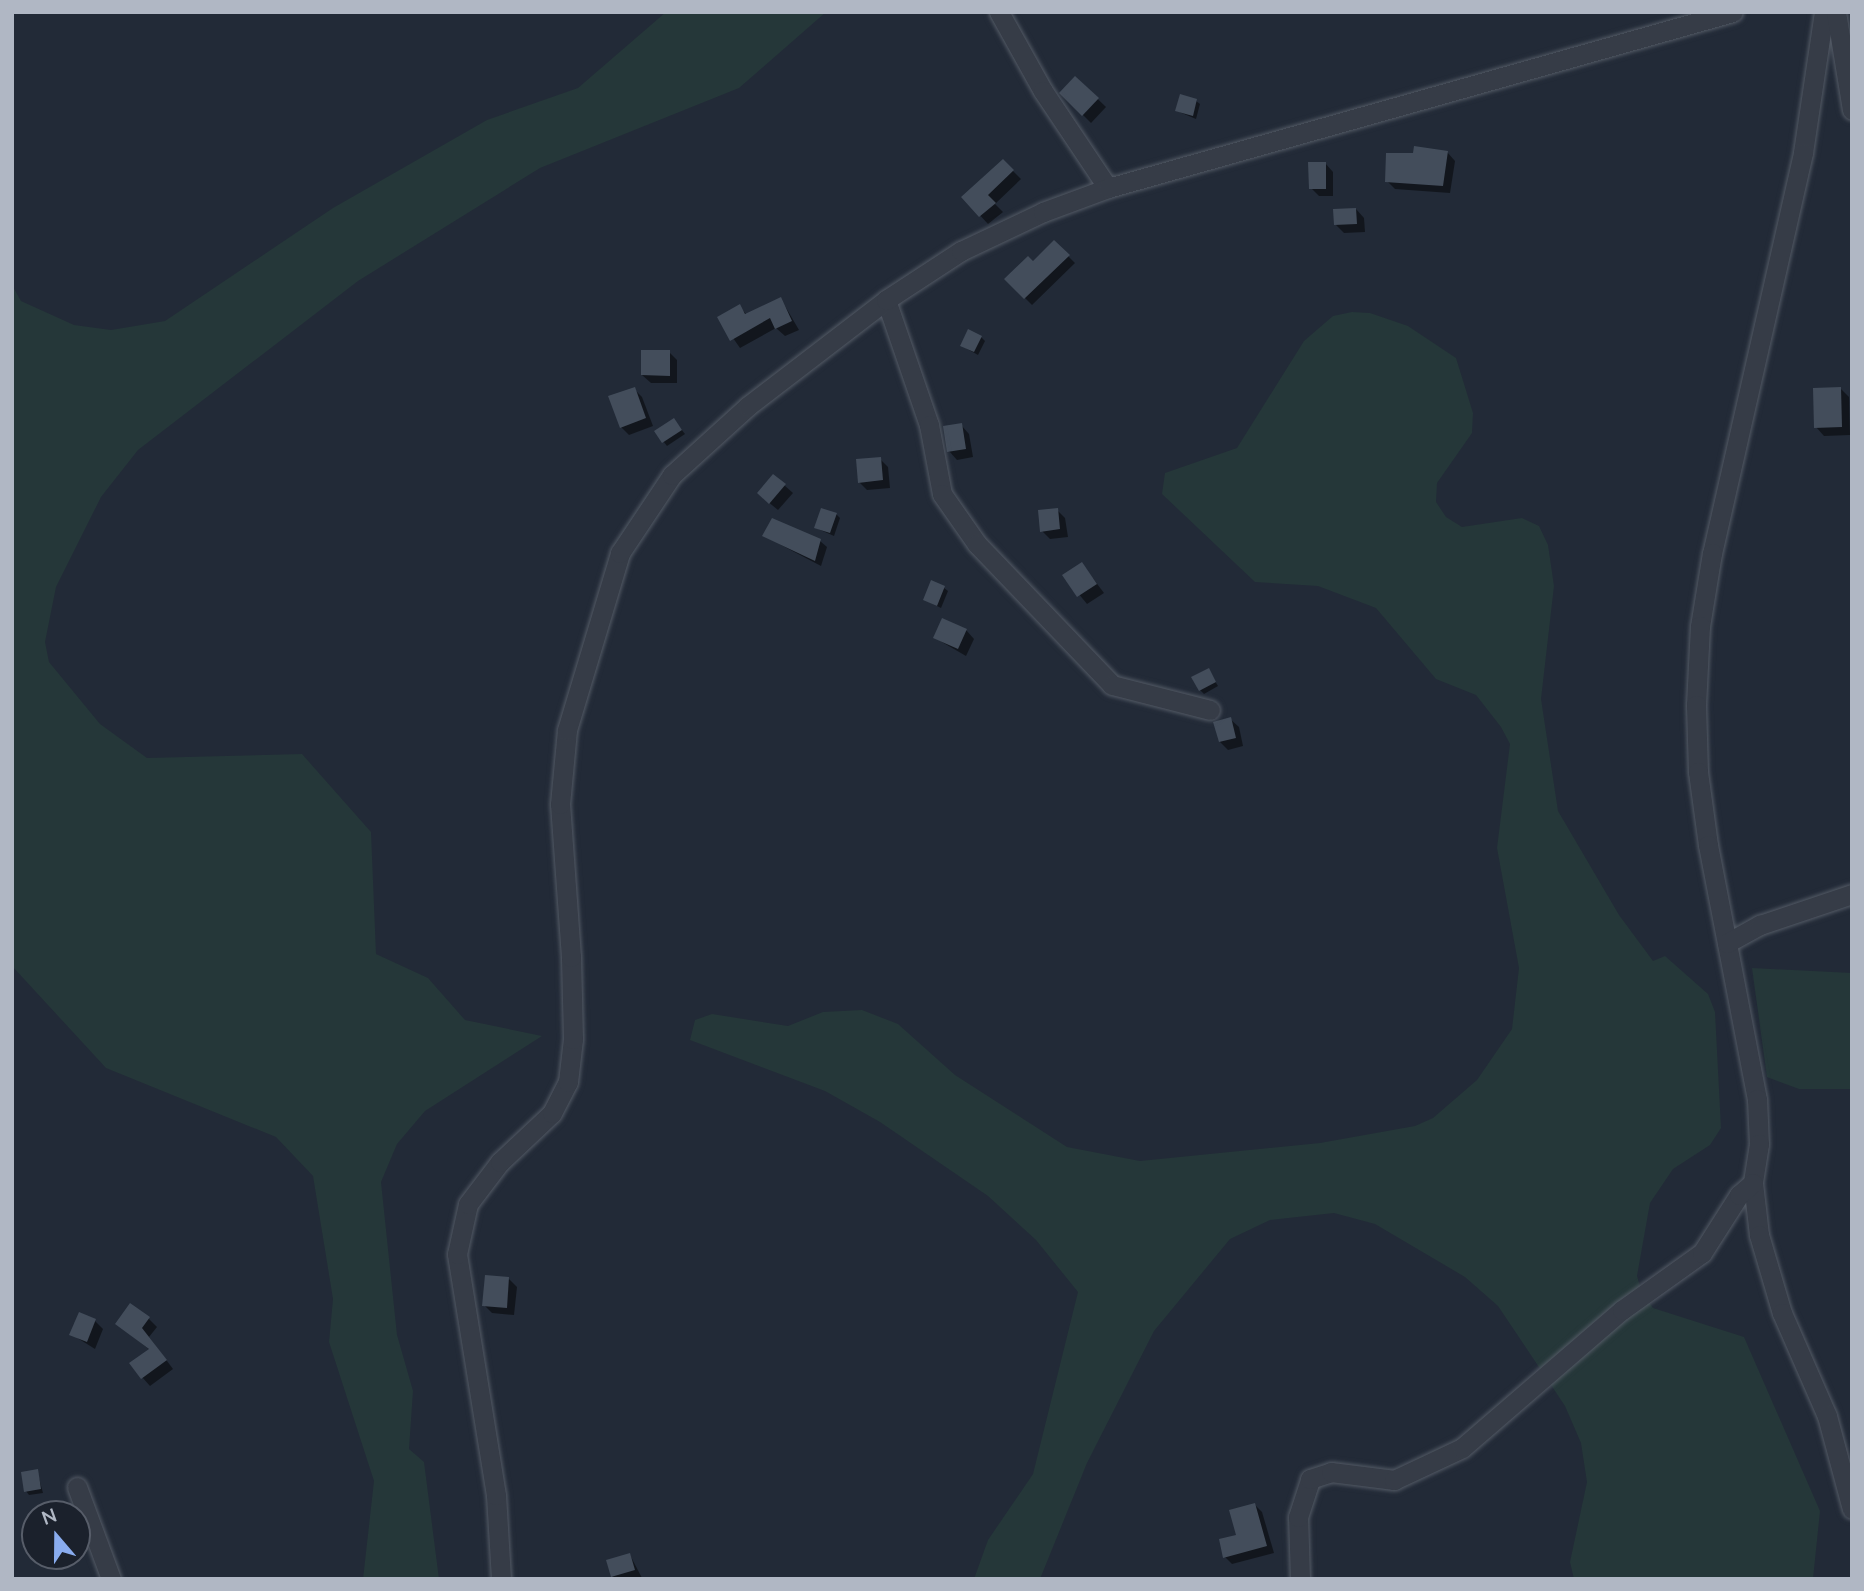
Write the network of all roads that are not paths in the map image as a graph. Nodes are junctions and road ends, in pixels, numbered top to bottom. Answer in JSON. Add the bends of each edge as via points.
{"nodes":[{"id":1,"x":999,"y":12,"type":"edge"},
{"id":2,"x":1732,"y":12,"type":"edge"},
{"id":3,"x":1824,"y":12,"type":"edge"},
{"id":4,"x":1836,"y":12,"type":"edge"},
{"id":5,"x":1852,"y":110,"type":"edge"},
{"id":6,"x":1108,"y":188,"type":"junction"},
{"id":7,"x":886,"y":300,"type":"junction"},
{"id":8,"x":1210,"y":710,"type":"dead end"},
{"id":9,"x":1852,"y":894,"type":"edge"},
{"id":10,"x":1727,"y":943,"type":"junction"},
{"id":11,"x":1753,"y":1184,"type":"junction"},
{"id":12,"x":77,"y":1487,"type":"dead end"},
{"id":13,"x":1852,"y":1508,"type":"edge"},
{"id":14,"x":111,"y":1579,"type":"edge"},
{"id":15,"x":501,"y":1579,"type":"edge"},
{"id":16,"x":1300,"y":1579,"type":"edge"}],
"edges":[{"from":1,"to":6,"type":"street","via":[[1043,91]]},
{"from":2,"to":6,"type":"street"},
{"from":3,"to":10,"type":"street","via":[[1803,153],[1700,626],[1698,772]]},
{"from":4,"to":5,"type":"street"},
{"from":6,"to":7,"type":"street","via":[[961,251]]},
{"from":7,"to":8,"type":"street","via":[[929,425],[942,494],[977,544],[1112,685]]},
{"from":7,"to":15,"type":"street","via":[[748,406],[672,475],[620,553],[588,650],[567,730],[560,804],[571,957],[573,1039],[568,1082],[552,1113],[500,1162],[468,1203],[457,1254],[496,1494]]},
{"from":9,"to":10,"type":"street","via":[[1773,920]]},
{"from":10,"to":11,"type":"street","via":[[1757,1100],[1759,1144]]},
{"from":11,"to":13,"type":"street","via":[[1759,1235],[1782,1313],[1827,1416]]},
{"from":11,"to":16,"type":"street","via":[[1739,1195],[1702,1253],[1622,1310],[1462,1448],[1394,1480],[1331,1472],[1310,1479],[1298,1517]]},
{"from":12,"to":14,"type":"street"}]}
